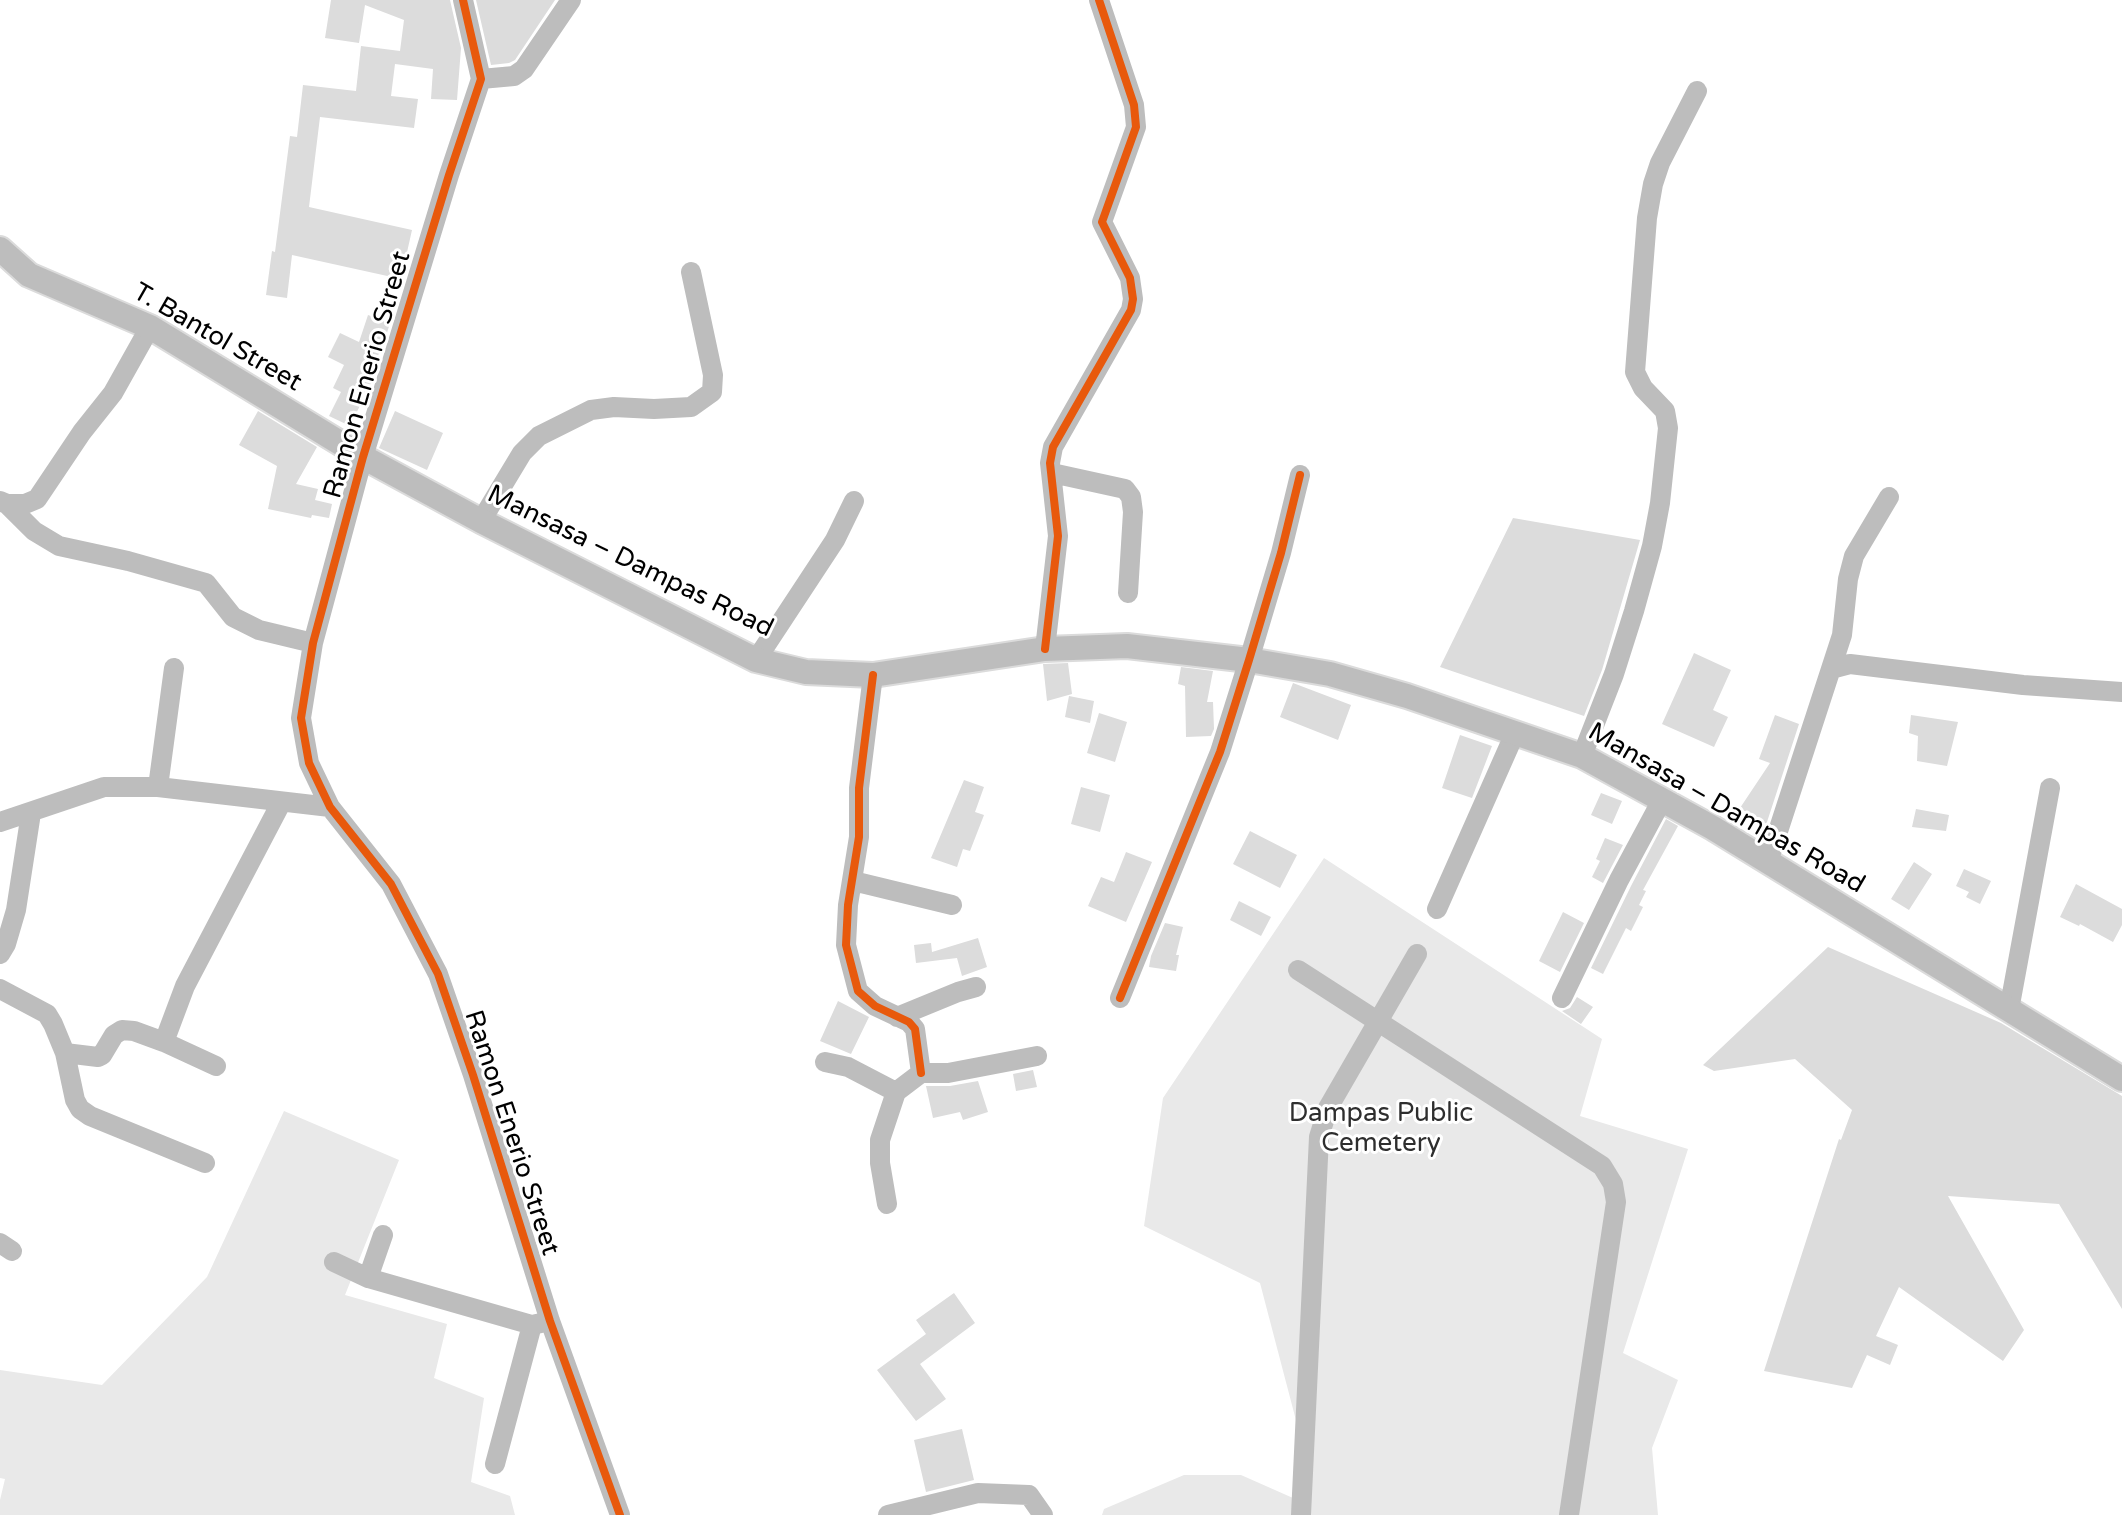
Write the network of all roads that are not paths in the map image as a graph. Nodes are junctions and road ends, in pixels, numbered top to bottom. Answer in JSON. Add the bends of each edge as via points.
{"nodes":[{"id":1,"x":463,"y":0,"type":"edge"},
{"id":2,"x":571,"y":0,"type":"edge"},
{"id":3,"x":1099,"y":0,"type":"edge"},
{"id":4,"x":481,"y":79,"type":"junction"},
{"id":5,"x":1697,"y":91,"type":"dead end"},
{"id":6,"x":0,"y":249,"type":"edge"},
{"id":7,"x":691,"y":272,"type":"dead end"},
{"id":8,"x":150,"y":327,"type":"junction"},
{"id":9,"x":363,"y":457,"type":"junction"},
{"id":10,"x":1052,"y":473,"type":"junction"},
{"id":11,"x":1300,"y":475,"type":"dead end"},
{"id":12,"x":1889,"y":497,"type":"dead end"},
{"id":13,"x":854,"y":501,"type":"dead end"},
{"id":14,"x":4,"y":502,"type":"edge"},
{"id":15,"x":481,"y":521,"type":"junction"},
{"id":16,"x":1128,"y":593,"type":"dead end"},
{"id":17,"x":313,"y":643,"type":"junction"},
{"id":18,"x":1045,"y":649,"type":"junction"},
{"id":19,"x":756,"y":660,"type":"junction"},
{"id":20,"x":1249,"y":660,"type":"junction"},
{"id":21,"x":174,"y":668,"type":"dead end"},
{"id":22,"x":1831,"y":669,"type":"junction"},
{"id":23,"x":873,"y":675,"type":"junction"},
{"id":24,"x":2122,"y":692,"type":"edge"},
{"id":25,"x":1515,"y":733,"type":"junction"},
{"id":26,"x":1582,"y":756,"type":"junction"},
{"id":27,"x":158,"y":787,"type":"junction"},
{"id":28,"x":2050,"y":788,"type":"dead end"},
{"id":29,"x":1662,"y":800,"type":"junction"},
{"id":30,"x":281,"y":803,"type":"junction"},
{"id":31,"x":330,"y":807,"type":"junction"},
{"id":32,"x":31,"y":813,"type":"junction"},
{"id":33,"x":0,"y":822,"type":"edge"},
{"id":34,"x":1768,"y":862,"type":"junction"},
{"id":35,"x":853,"y":881,"type":"junction"},
{"id":36,"x":952,"y":905,"type":"dead end"},
{"id":37,"x":1437,"y":909,"type":"dead end"},
{"id":38,"x":0,"y":954,"type":"edge"},
{"id":39,"x":1417,"y":954,"type":"dead end"},
{"id":40,"x":1298,"y":970,"type":"dead end"},
{"id":41,"x":976,"y":987,"type":"dead end"},
{"id":42,"x":0,"y":989,"type":"edge"},
{"id":43,"x":1120,"y":998,"type":"dead end"},
{"id":44,"x":1562,"y":998,"type":"dead end"},
{"id":45,"x":2009,"y":1010,"type":"junction"},
{"id":46,"x":897,"y":1017,"type":"junction"},
{"id":47,"x":1378,"y":1022,"type":"junction"},
{"id":48,"x":164,"y":1042,"type":"junction"},
{"id":49,"x":65,"y":1053,"type":"junction"},
{"id":50,"x":1037,"y":1056,"type":"dead end"},
{"id":51,"x":825,"y":1062,"type":"dead end"},
{"id":52,"x":216,"y":1066,"type":"dead end"},
{"id":53,"x":921,"y":1073,"type":"junction"},
{"id":54,"x":2122,"y":1079,"type":"edge"},
{"id":55,"x":896,"y":1092,"type":"junction"},
{"id":56,"x":205,"y":1163,"type":"dead end"},
{"id":57,"x":887,"y":1204,"type":"dead end"},
{"id":58,"x":383,"y":1235,"type":"dead end"},
{"id":59,"x":334,"y":1262,"type":"dead end"},
{"id":60,"x":368,"y":1278,"type":"junction"},
{"id":61,"x":541,"y":1323,"type":"junction"},
{"id":62,"x":495,"y":1464,"type":"dead end"},
{"id":63,"x":620,"y":1515,"type":"edge"},
{"id":64,"x":888,"y":1515,"type":"edge"},
{"id":65,"x":1043,"y":1515,"type":"edge"},
{"id":66,"x":1301,"y":1515,"type":"edge"},
{"id":67,"x":1569,"y":1515,"type":"edge"}],
"edges":[{"from":1,"to":4,"type":"street"},
{"from":2,"to":4,"type":"street","via":[[524,69],[514,76]]},
{"from":3,"to":10,"type":"street","via":[[1134,105],[1136,127],[1102,222],[1130,278],[1133,299],[1053,447]]},
{"from":4,"to":9,"type":"street","name":"Ramon Enerio Street"},
{"from":5,"to":26,"type":"street","via":[[1660,163],[1647,218],[1635,372],[1665,411],[1660,503],[1634,611]]},
{"from":6,"to":8,"type":"main road","name":"T. Bantol Street","via":[[29,275]]},
{"from":7,"to":15,"type":"street","via":[[712,392],[691,407],[591,410],[539,436],[522,453]]},
{"from":8,"to":9,"type":"main road","name":"T. Bantol Street"},
{"from":8,"to":14,"type":"street","via":[[113,393],[37,499]]},
{"from":9,"to":15,"type":"main road","name":"Mansasa – Dampas Road"},
{"from":9,"to":17,"type":"street","name":"Ramon Enerio Street"},
{"from":10,"to":16,"type":"street","via":[[1125,489],[1131,497]]},
{"from":10,"to":18,"type":"street","via":[[1058,536]]},
{"from":11,"to":20,"type":"street"},
{"from":12,"to":22,"type":"street","via":[[1854,556]]},
{"from":13,"to":19,"type":"street","via":[[835,540]]},
{"from":14,"to":17,"type":"street","via":[[59,546],[206,583],[233,617],[259,630]]},
{"from":15,"to":19,"type":"main road","name":"Mansasa – Dampas Road"},
{"from":17,"to":31,"type":"street","name":"Ramon Enerio Street","via":[[301,718],[309,763]]},
{"from":18,"to":20,"type":"main road","name":"Mansasa – Dampas Road","via":[[1127,646]]},
{"from":18,"to":23,"type":"main road","name":"Mansasa – Dampas Road"},
{"from":19,"to":23,"type":"main road","name":"Mansasa – Dampas Road","via":[[806,672]]},
{"from":20,"to":25,"type":"main road","name":"Mansasa – Dampas Road","via":[[1330,674]]},
{"from":20,"to":43,"type":"street","via":[[1220,752]]},
{"from":21,"to":27,"type":"street"},
{"from":22,"to":24,"type":"street","via":[[1850,664]]},
{"from":22,"to":34,"type":"street"},
{"from":23,"to":35,"type":"street"},
{"from":25,"to":26,"type":"main road","name":"Mansasa – Dampas Road"},
{"from":25,"to":37,"type":"street"},
{"from":26,"to":29,"type":"main road","name":"Mansasa – Dampas Road"},
{"from":27,"to":30,"type":"street"},
{"from":27,"to":32,"type":"street","via":[[104,787]]},
{"from":28,"to":45,"type":"street"},
{"from":29,"to":34,"type":"main road","name":"Mansasa – Dampas Road"},
{"from":29,"to":44,"type":"street"},
{"from":30,"to":31,"type":"street"},
{"from":30,"to":48,"type":"street","via":[[185,986]]},
{"from":31,"to":61,"type":"street","name":"Ramon Enerio Street","via":[[391,884],[438,974],[473,1075]]},
{"from":32,"to":33,"type":"street"},
{"from":32,"to":38,"type":"street","via":[[16,910]]},
{"from":34,"to":45,"type":"main road","name":"Mansasa – Dampas Road"},
{"from":35,"to":36,"type":"street"},
{"from":35,"to":46,"type":"street","via":[[846,945],[858,991]]},
{"from":39,"to":47,"type":"street"},
{"from":40,"to":47,"type":"street"},
{"from":41,"to":46,"type":"street"},
{"from":42,"to":49,"type":"street","via":[[47,1014]]},
{"from":45,"to":54,"type":"main road","name":"Mansasa – Dampas Road"},
{"from":46,"to":53,"type":"street","via":[[915,1029]]},
{"from":47,"to":66,"type":"street","via":[[1328,1108],[1319,1137]]},
{"from":47,"to":67,"type":"street","via":[[1602,1166],[1613,1184],[1616,1202]]},
{"from":48,"to":49,"type":"street","via":[[122,1030],[102,1055]]},
{"from":48,"to":52,"type":"street"},
{"from":49,"to":56,"type":"street","via":[[80,1109]]},
{"from":50,"to":53,"type":"street"},
{"from":51,"to":55,"type":"street","via":[[859,1072]]},
{"from":53,"to":55,"type":"street"},
{"from":55,"to":57,"type":"street","via":[[880,1140]]},
{"from":58,"to":60,"type":"street"},
{"from":59,"to":60,"type":"street"},
{"from":60,"to":61,"type":"street"},
{"from":61,"to":62,"type":"street"},
{"from":61,"to":63,"type":"street","name":"Ramon Enerio Street"},
{"from":64,"to":65,"type":"street","via":[[978,1493],[1029,1495]]}]}
